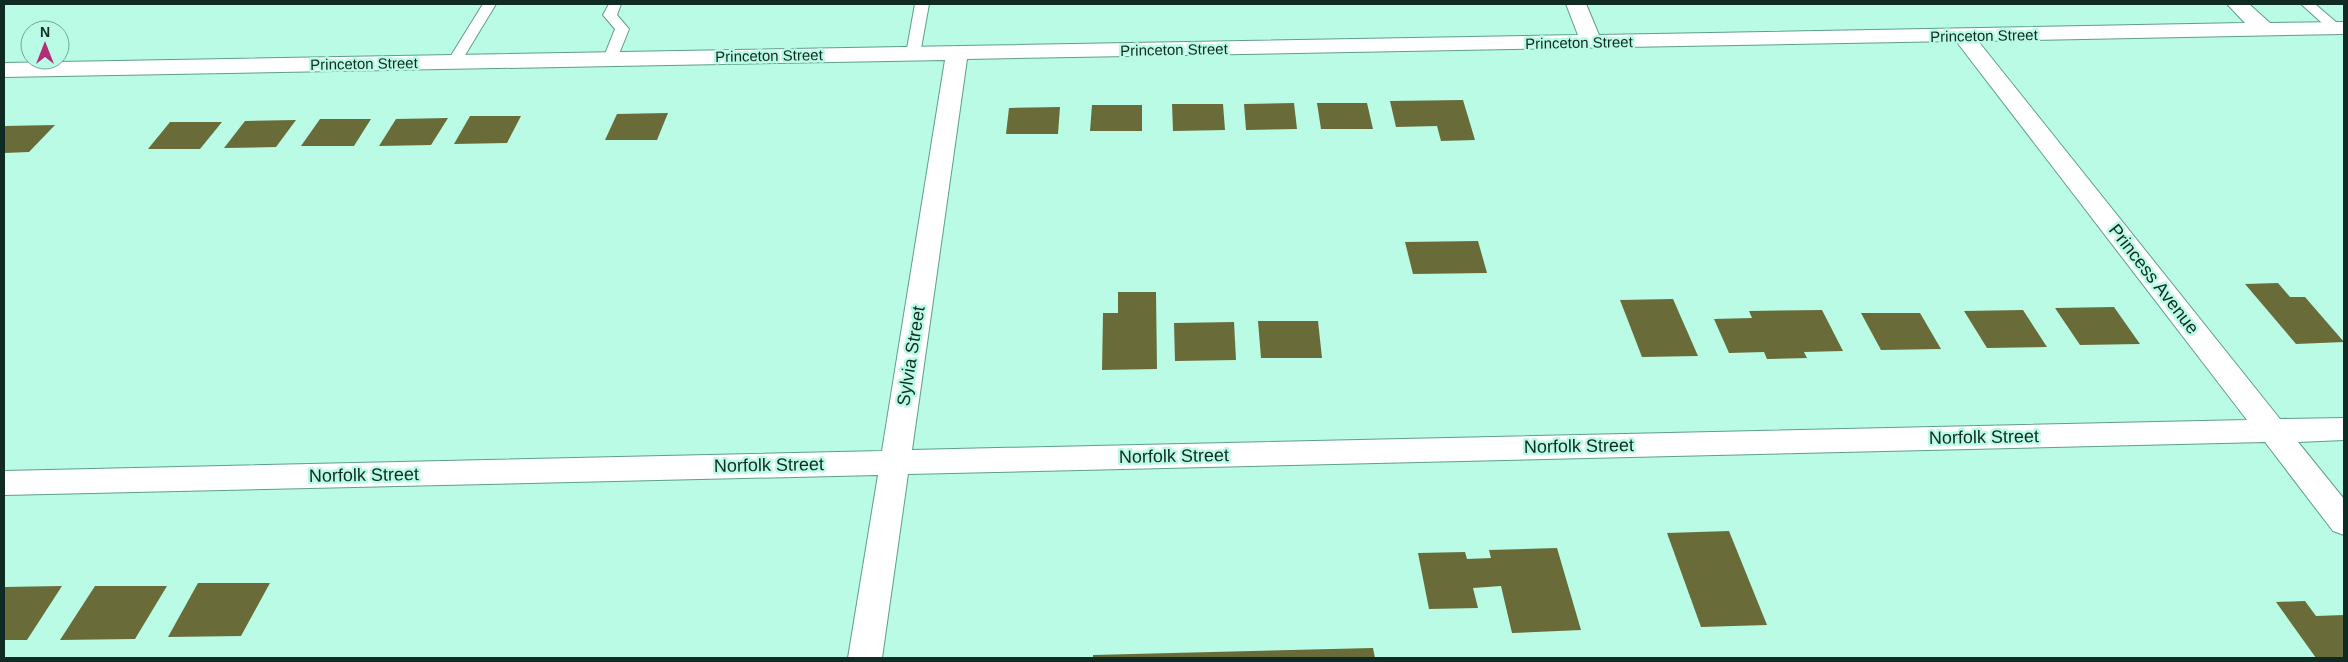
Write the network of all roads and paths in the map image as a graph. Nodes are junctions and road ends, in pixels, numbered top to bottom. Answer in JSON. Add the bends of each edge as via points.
{"nodes":[{"id":1,"x":489,"y":4,"type":"edge"},
{"id":2,"x":615,"y":4,"type":"edge"},
{"id":3,"x":922,"y":4,"type":"edge"},
{"id":4,"x":1576,"y":4,"type":"edge"},
{"id":5,"x":2237,"y":4,"type":"edge"},
{"id":6,"x":2307,"y":4,"type":"edge"},
{"id":7,"x":2340,"y":28,"type":"edge"},
{"id":8,"x":2266,"y":31,"type":"junction"},
{"id":9,"x":1963,"y":36,"type":"junction"},
{"id":10,"x":1592,"y":42,"type":"junction"},
{"id":11,"x":957,"y":53,"type":"junction"},
{"id":12,"x":913,"y":54,"type":"junction"},
{"id":13,"x":610,"y":59,"type":"junction"},
{"id":14,"x":454,"y":62,"type":"junction"},
{"id":15,"x":4,"y":70,"type":"edge"},
{"id":16,"x":2344,"y":429,"type":"edge"},
{"id":17,"x":2272,"y":430,"type":"junction"},
{"id":18,"x":894,"y":462,"type":"junction"},
{"id":19,"x":4,"y":483,"type":"edge"},
{"id":20,"x":2344,"y":522,"type":"edge"},
{"id":21,"x":865,"y":658,"type":"edge"}],
"edges":[{"from":1,"to":14,"type":"lane"},
{"from":2,"to":13,"type":"lane","via":[[610,15],[622,30]]},
{"from":3,"to":12,"type":"lane"},
{"from":4,"to":10,"type":"street"},
{"from":5,"to":8,"type":"street"},
{"from":6,"to":7,"type":"lane"},
{"from":7,"to":8,"type":"street","name":"Princeton Street"},
{"from":8,"to":9,"type":"street","name":"Princeton Street"},
{"from":9,"to":10,"type":"street","name":"Princeton Street"},
{"from":9,"to":17,"type":"street","name":"Princess Avenue"},
{"from":10,"to":11,"type":"street","name":"Princeton Street"},
{"from":11,"to":12,"type":"street","name":"Princeton Street"},
{"from":11,"to":18,"type":"street","name":"Sylvia Street"},
{"from":12,"to":13,"type":"street","name":"Princeton Street"},
{"from":13,"to":14,"type":"street","name":"Princeton Street"},
{"from":14,"to":15,"type":"street","name":"Princeton Street"},
{"from":16,"to":17,"type":"street","name":"Norfolk Street"},
{"from":17,"to":18,"type":"street","name":"Norfolk Street"},
{"from":17,"to":20,"type":"street","name":"Princess Avenue"},
{"from":18,"to":19,"type":"street","name":"Norfolk Street"},
{"from":18,"to":21,"type":"street","name":"Sylvia Street"}]}
